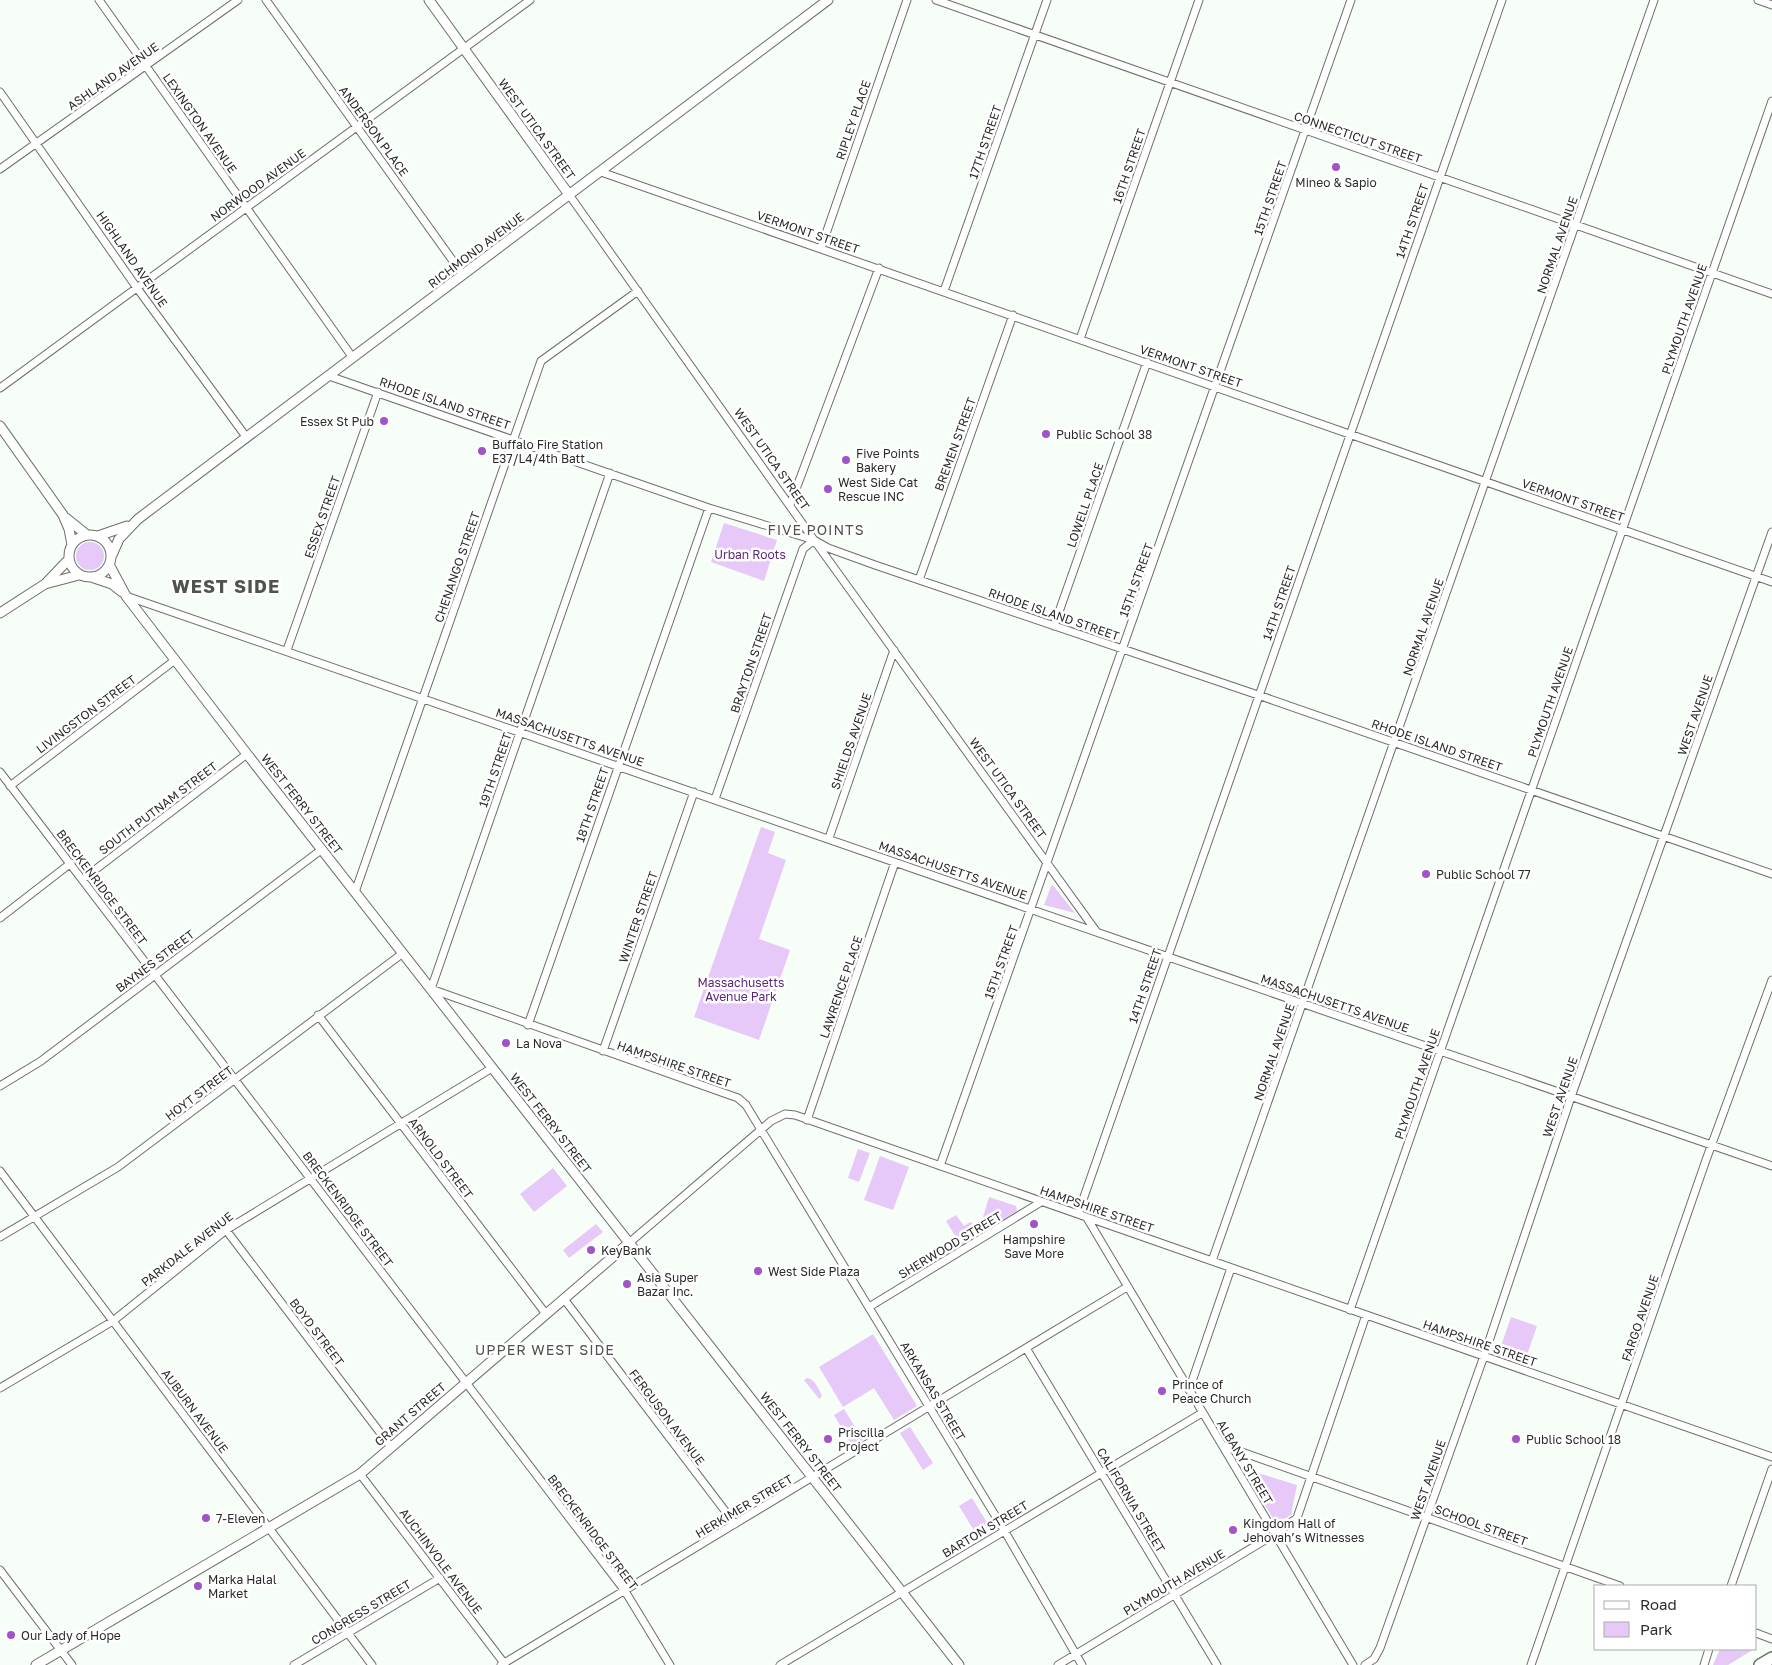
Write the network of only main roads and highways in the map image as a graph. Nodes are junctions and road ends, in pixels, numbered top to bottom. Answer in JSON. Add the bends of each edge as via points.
{"nodes":[{"id":1,"x":1772,"y":1658,"type":"edge"},
{"id":2,"x":1760,"y":1665,"type":"edge"}],
"edges":[{"from":1,"to":2,"type":"main road"}]}
